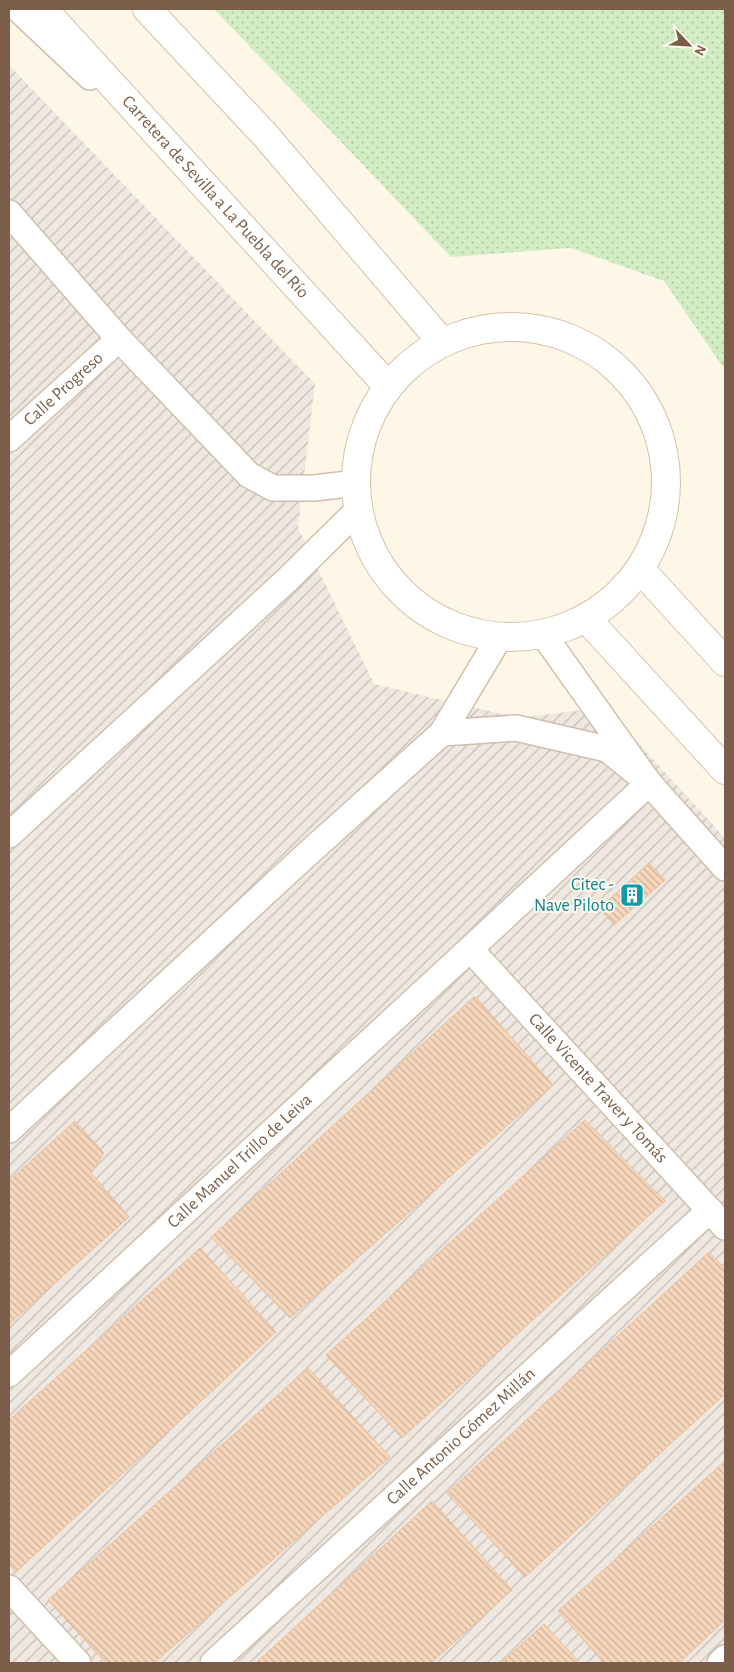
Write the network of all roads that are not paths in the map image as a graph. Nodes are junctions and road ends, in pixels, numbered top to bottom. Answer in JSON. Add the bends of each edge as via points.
{"nodes":[{"id":1,"x":18,"y":9,"type":"edge"},
{"id":2,"x":43,"y":9,"type":"edge"},
{"id":3,"x":148,"y":9,"type":"edge"},
{"id":4,"x":210,"y":191,"type":"junction"},
{"id":5,"x":9,"y":213,"type":"edge"},
{"id":6,"x":119,"y":339,"type":"junction"},
{"id":7,"x":441,"y":341,"type":"junction"},
{"id":8,"x":387,"y":385,"type":"junction"},
{"id":9,"x":9,"y":439,"type":"edge"},
{"id":10,"x":357,"y":483,"type":"junction"},
{"id":11,"x":357,"y":511,"type":"junction"},
{"id":12,"x":641,"y":570,"type":"junction"},
{"id":13,"x":587,"y":619,"type":"junction"},
{"id":14,"x":543,"y":634,"type":"junction"},
{"id":15,"x":499,"y":638,"type":"junction"},
{"id":16,"x":725,"y":662,"type":"edge"},
{"id":17,"x":442,"y":734,"type":"junction"},
{"id":18,"x":725,"y":770,"type":"edge"},
{"id":19,"x":649,"y":783,"type":"junction"},
{"id":20,"x":9,"y":835,"type":"edge"},
{"id":21,"x":725,"y":868,"type":"edge"},
{"id":22,"x":470,"y":949,"type":"junction"},
{"id":23,"x":9,"y":1130,"type":"edge"},
{"id":24,"x":718,"y":1218,"type":"edge"},
{"id":25,"x":9,"y":1374,"type":"edge"},
{"id":26,"x":9,"y":1588,"type":"edge"},
{"id":27,"x":725,"y":1658,"type":"edge"},
{"id":28,"x":78,"y":1663,"type":"edge"},
{"id":29,"x":213,"y":1663,"type":"edge"},
{"id":30,"x":720,"y":1663,"type":"edge"}],
"edges":[{"from":1,"to":4,"type":"street"},
{"from":2,"to":4,"type":"main road","name":"Carretera de Sevilla a La Puebla del Río"},
{"from":3,"to":7,"type":"main road","via":[[265,135]]},
{"from":4,"to":8,"type":"main road","name":"Carretera de Sevilla a La Puebla del Río"},
{"from":5,"to":6,"type":"street"},
{"from":6,"to":9,"type":"street","name":"Calle Progreso"},
{"from":6,"to":10,"type":"street","via":[[249,475],[273,488]]},
{"from":7,"to":8,"type":"main road"},
{"from":7,"to":12,"type":"main road","via":[[511,324],[568,335],[614,362],[659,428],[668,482],[659,533]]},
{"from":8,"to":10,"type":"main road","via":[[358,448]]},
{"from":10,"to":11,"type":"main road"},
{"from":11,"to":15,"type":"main road","via":[[376,562],[405,598],[451,627]]},
{"from":11,"to":20,"type":"street","via":[[287,580]]},
{"from":12,"to":13,"type":"main road"},
{"from":12,"to":16,"type":"main road"},
{"from":13,"to":14,"type":"main road"},
{"from":13,"to":18,"type":"main road"},
{"from":14,"to":15,"type":"main road"},
{"from":14,"to":19,"type":"street"},
{"from":15,"to":17,"type":"street"},
{"from":17,"to":19,"type":"street","via":[[516,728],[607,749]]},
{"from":17,"to":23,"type":"street","via":[[289,870]]},
{"from":19,"to":21,"type":"street"},
{"from":19,"to":22,"type":"street","name":"Calle Manuel Trillo de Leiva"},
{"from":22,"to":24,"type":"street","name":"Calle Vicente Traver y Tomás"},
{"from":22,"to":25,"type":"street","name":"Calle Manuel Trillo de Leiva"},
{"from":24,"to":29,"type":"street","name":"Calle Antonio Gómez Millán"},
{"from":26,"to":28,"type":"street"},
{"from":27,"to":30,"type":"street"}]}
